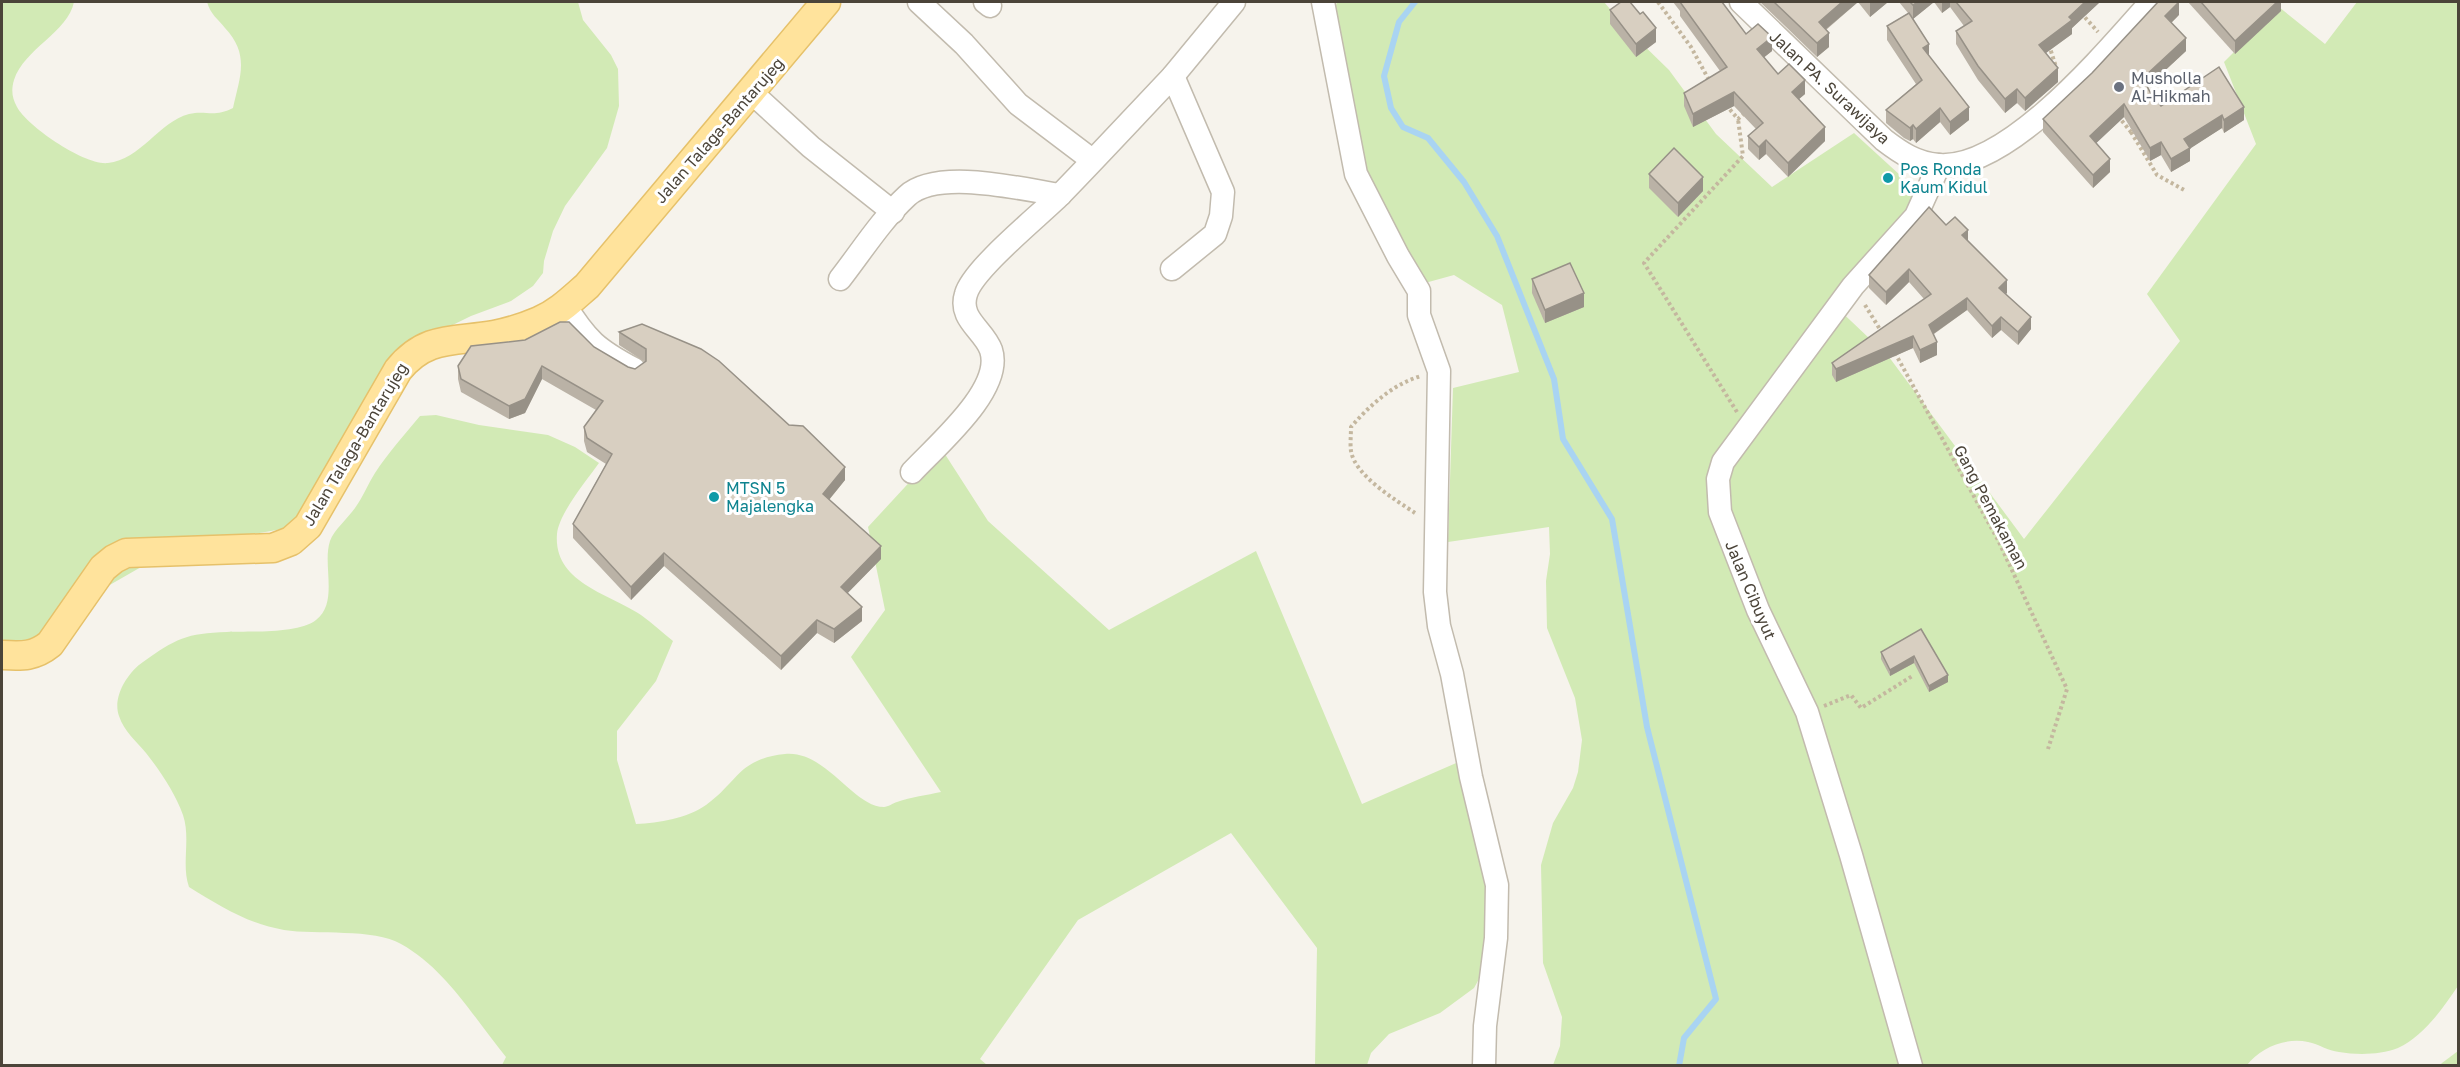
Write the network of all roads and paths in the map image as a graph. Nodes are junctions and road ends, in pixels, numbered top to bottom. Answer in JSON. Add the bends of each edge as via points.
{"nodes":[{"id":1,"x":826,"y":2,"type":"edge"},
{"id":2,"x":919,"y":2,"type":"edge"},
{"id":3,"x":1234,"y":2,"type":"edge"},
{"id":4,"x":1323,"y":2,"type":"edge"},
{"id":5,"x":1658,"y":2,"type":"edge"},
{"id":6,"x":1741,"y":2,"type":"edge"},
{"id":7,"x":2151,"y":2,"type":"edge"},
{"id":8,"x":2079,"y":10,"type":"edge"},
{"id":9,"x":2046,"y":35,"type":"edge"},
{"id":10,"x":2111,"y":46,"type":"junction"},
{"id":11,"x":1173,"y":76,"type":"junction"},
{"id":12,"x":1713,"y":86,"type":"edge"},
{"id":13,"x":2069,"y":90,"type":"junction"},
{"id":14,"x":751,"y":92,"type":"junction"},
{"id":15,"x":1725,"y":103,"type":"edge"},
{"id":16,"x":1754,"y":105,"type":"edge"},
{"id":17,"x":2110,"y":107,"type":"edge"},
{"id":18,"x":1738,"y":119,"type":"junction"},
{"id":19,"x":2139,"y":127,"type":"edge"},
{"id":20,"x":2132,"y":132,"type":"junction"},
{"id":21,"x":1092,"y":160,"type":"junction"},
{"id":22,"x":1939,"y":165,"type":"junction"},
{"id":23,"x":2186,"y":191,"type":"dead end"},
{"id":24,"x":1060,"y":195,"type":"junction"},
{"id":25,"x":893,"y":212,"type":"junction"},
{"id":26,"x":1172,"y":268,"type":"dead end"},
{"id":27,"x":840,"y":279,"type":"dead end"},
{"id":28,"x":1853,"y":286,"type":"junction"},
{"id":29,"x":565,"y":305,"type":"junction"},
{"id":30,"x":1883,"y":334,"type":"edge"},
{"id":31,"x":1889,"y":344,"type":"edge"},
{"id":32,"x":634,"y":369,"type":"edge"},
{"id":33,"x":1438,"y":371,"type":"junction"},
{"id":34,"x":1747,"y":428,"type":"junction"},
{"id":35,"x":912,"y":472,"type":"dead end"},
{"id":36,"x":1436,"y":526,"type":"junction"},
{"id":37,"x":2,"y":655,"type":"edge"},
{"id":38,"x":1914,"y":675,"type":"dead end"},
{"id":39,"x":1807,"y":712,"type":"junction"},
{"id":40,"x":2049,"y":749,"type":"dead end"},
{"id":41,"x":1484,"y":1065,"type":"edge"},
{"id":42,"x":1911,"y":1065,"type":"edge"}],
"edges":[{"from":1,"to":14,"type":"main road","name":"Jalan Talaga-Bantarujeg"},
{"from":2,"to":21,"type":"street","via":[[964,44],[1018,104]]},
{"from":3,"to":11,"type":"street"},
{"from":4,"to":33,"type":"street","via":[[1356,174],[1419,291],[1419,315]]},
{"from":5,"to":12,"type":"path"},
{"from":6,"to":22,"type":"street","name":"Jalan PA. Surawijaya","via":[[1884,140],[1905,156]]},
{"from":7,"to":10,"type":"street","name":"Jalan PA. Surawijaya"},
{"from":8,"to":10,"type":"path"},
{"from":9,"to":13,"type":"path","via":[[2054,64]]},
{"from":10,"to":13,"type":"street","name":"Jalan PA. Surawijaya"},
{"from":11,"to":21,"type":"street"},
{"from":11,"to":26,"type":"street","via":[[1223,192],[1215,234]]},
{"from":13,"to":22,"type":"street","name":"Jalan PA. Surawijaya","via":[[1994,152]]},
{"from":14,"to":25,"type":"street","via":[[811,147]]},
{"from":14,"to":29,"type":"main road","name":"Jalan Talaga-Bantarujeg","via":[[587,286]]},
{"from":15,"to":18,"type":"path"},
{"from":16,"to":18,"type":"path"},
{"from":17,"to":20,"type":"path"},
{"from":18,"to":34,"type":"path","via":[[1743,156],[1644,263]]},
{"from":19,"to":20,"type":"path"},
{"from":20,"to":23,"type":"path","via":[[2157,175]]},
{"from":21,"to":24,"type":"street"},
{"from":22,"to":28,"type":"street","name":"Jalan Cibuyut","via":[[1916,216]]},
{"from":24,"to":25,"type":"street","via":[[956,180],[927,184],[908,195]]},
{"from":24,"to":35,"type":"street","via":[[978,275],[965,294],[966,315],[991,349],[992,373],[973,405]]},
{"from":25,"to":27,"type":"street"},
{"from":28,"to":30,"type":"path"},
{"from":28,"to":34,"type":"street","name":"Jalan Cibuyut"},
{"from":29,"to":32,"type":"street","via":[[600,351]]},
{"from":29,"to":37,"type":"main road","name":"Jalan Talaga-Bantarujeg","via":[[532,323],[495,334],[436,342],[409,357],[308,526],[291,540],[273,548],[126,554],[103,568],[56,637],[40,652],[29,656]]},
{"from":31,"to":40,"type":"path","name":"Gang Pemakaman","via":[[1998,540],[2067,689]]},
{"from":33,"to":36,"type":"street"},
{"from":33,"to":36,"type":"path","via":[[1407,380],[1367,409],[1351,427],[1351,453],[1361,470],[1388,494]]},
{"from":34,"to":39,"type":"street","name":"Jalan Cibuyut","via":[[1723,462],[1718,479],[1720,512],[1758,610]]},
{"from":36,"to":41,"type":"street","via":[[1434,582],[1438,626],[1497,885]]},
{"from":38,"to":39,"type":"path","via":[[1861,708],[1851,695]]},
{"from":39,"to":42,"type":"street","name":"Jalan Cibuyut"}]}
